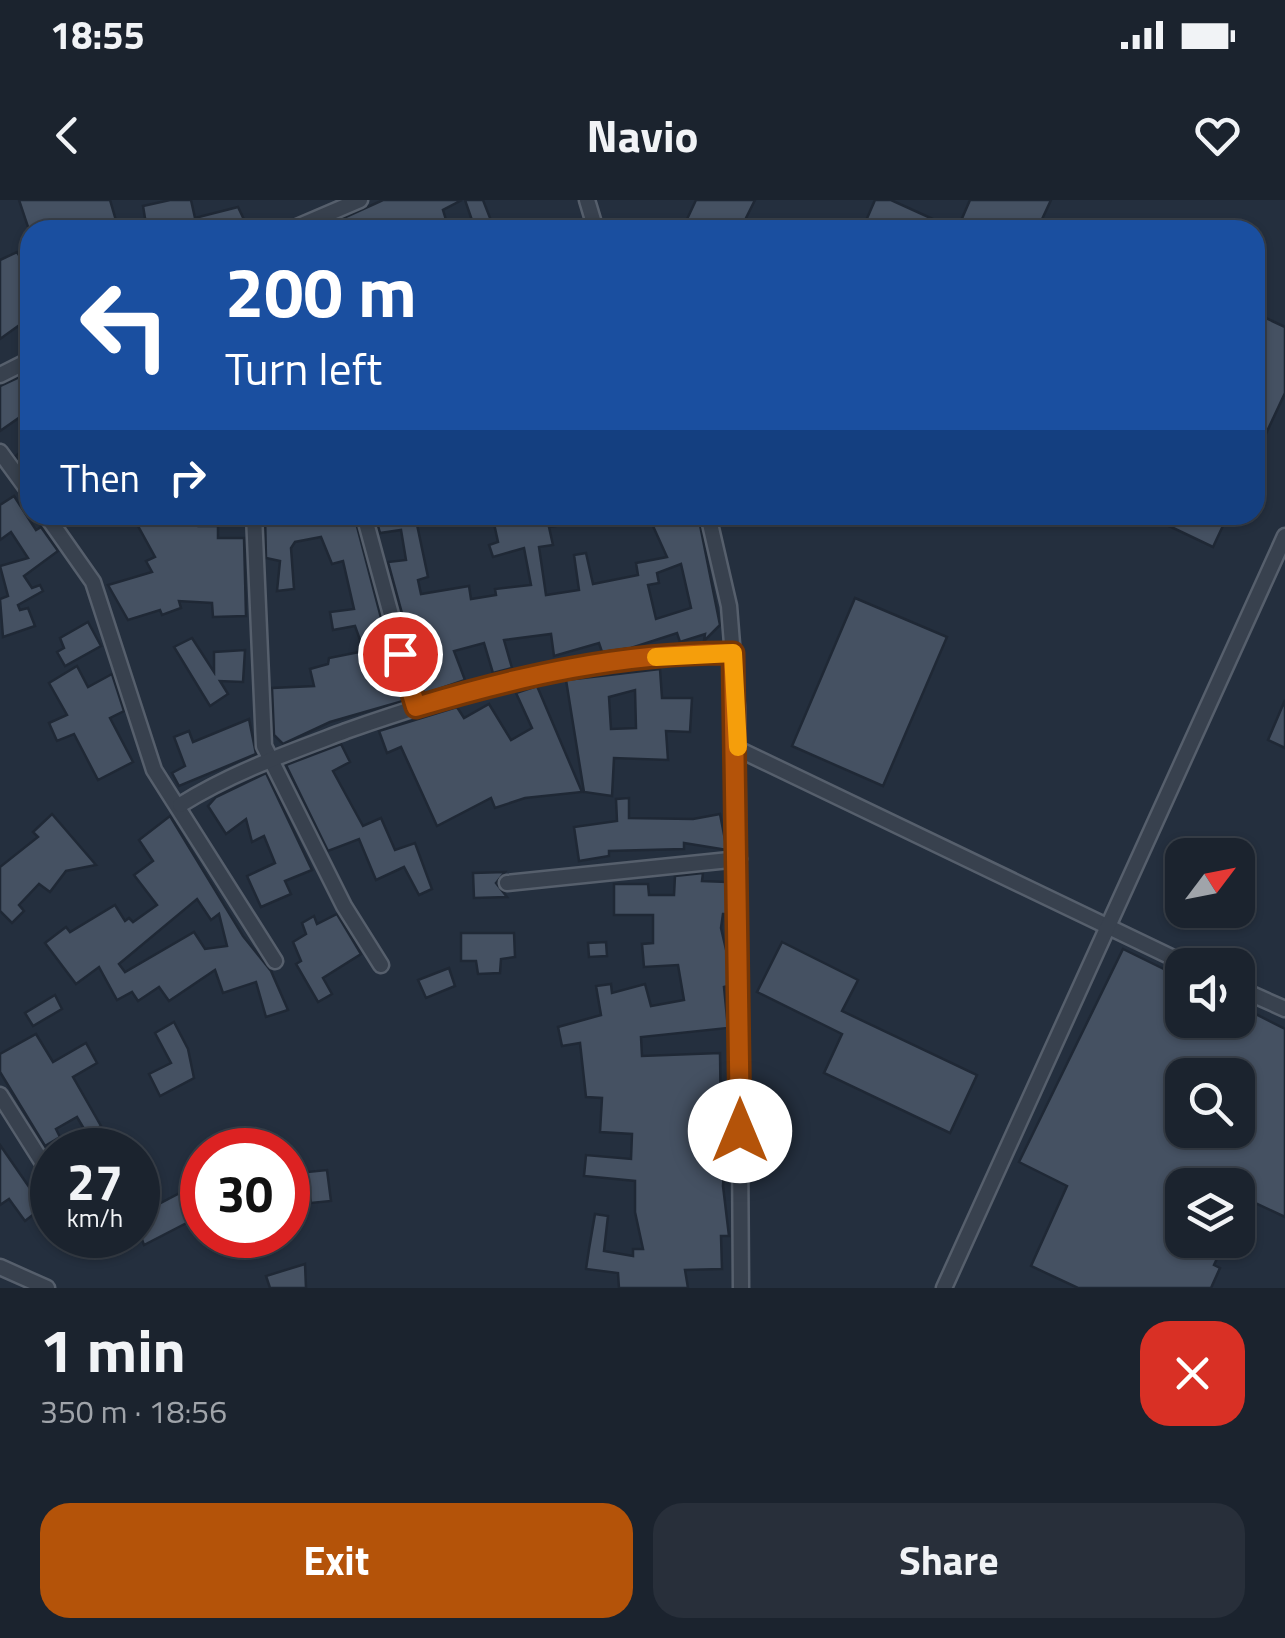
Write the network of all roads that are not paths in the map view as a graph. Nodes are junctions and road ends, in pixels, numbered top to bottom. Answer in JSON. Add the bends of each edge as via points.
{"nodes":[{"id":1,"x":360,"y":200,"type":"edge"},
{"id":2,"x":313,"y":220,"type":"edge"},
{"id":3,"x":0,"y":452,"type":"edge"},
{"id":4,"x":20,"y":479,"type":"edge"},
{"id":5,"x":53,"y":525,"type":"edge"},
{"id":6,"x":254,"y":525,"type":"edge"},
{"id":7,"x":367,"y":525,"type":"edge"},
{"id":8,"x":710,"y":525,"type":"edge"},
{"id":9,"x":1285,"y":536,"type":"edge"},
{"id":10,"x":733,"y":653,"type":"junction"},
{"id":11,"x":416,"y":707,"type":"junction"},
{"id":12,"x":738,"y":749,"type":"junction"},
{"id":13,"x":270,"y":758,"type":"junction"},
{"id":14,"x":180,"y":805,"type":"junction"},
{"id":15,"x":738,"y":859,"type":"junction"},
{"id":16,"x":507,"y":883,"type":"dead end"},
{"id":17,"x":1108,"y":928,"type":"junction"},
{"id":18,"x":1165,"y":954,"type":"edge"},
{"id":19,"x":275,"y":961,"type":"dead end"},
{"id":20,"x":381,"y":965,"type":"dead end"},
{"id":21,"x":1255,"y":996,"type":"edge"},
{"id":22,"x":1285,"y":1009,"type":"edge"},
{"id":23,"x":0,"y":1095,"type":"edge"},
{"id":24,"x":30,"y":1143,"type":"edge"},
{"id":25,"x":0,"y":1266,"type":"edge"},
{"id":26,"x":47,"y":1288,"type":"edge"},
{"id":27,"x":741,"y":1288,"type":"edge"},
{"id":28,"x":944,"y":1288,"type":"edge"}],
"edges":[{"from":1,"to":2,"type":"street"},
{"from":3,"to":4,"type":"street"},
{"from":5,"to":14,"type":"street","via":[[93,582],[146,752]]},
{"from":6,"to":13,"type":"street","via":[[262,736]]},
{"from":7,"to":11,"type":"street"},
{"from":8,"to":10,"type":"street"},
{"from":9,"to":17,"type":"street"},
{"from":10,"to":11,"type":"street","via":[[550,672]]},
{"from":10,"to":12,"type":"street"},
{"from":11,"to":13,"type":"street"},
{"from":12,"to":15,"type":"street"},
{"from":12,"to":17,"type":"street"},
{"from":13,"to":14,"type":"street"},
{"from":13,"to":20,"type":"street"},
{"from":14,"to":19,"type":"street"},
{"from":15,"to":16,"type":"street"},
{"from":15,"to":27,"type":"street"},
{"from":17,"to":18,"type":"street"},
{"from":17,"to":28,"type":"street"},
{"from":21,"to":22,"type":"street"},
{"from":23,"to":24,"type":"street"},
{"from":25,"to":26,"type":"street"}]}
